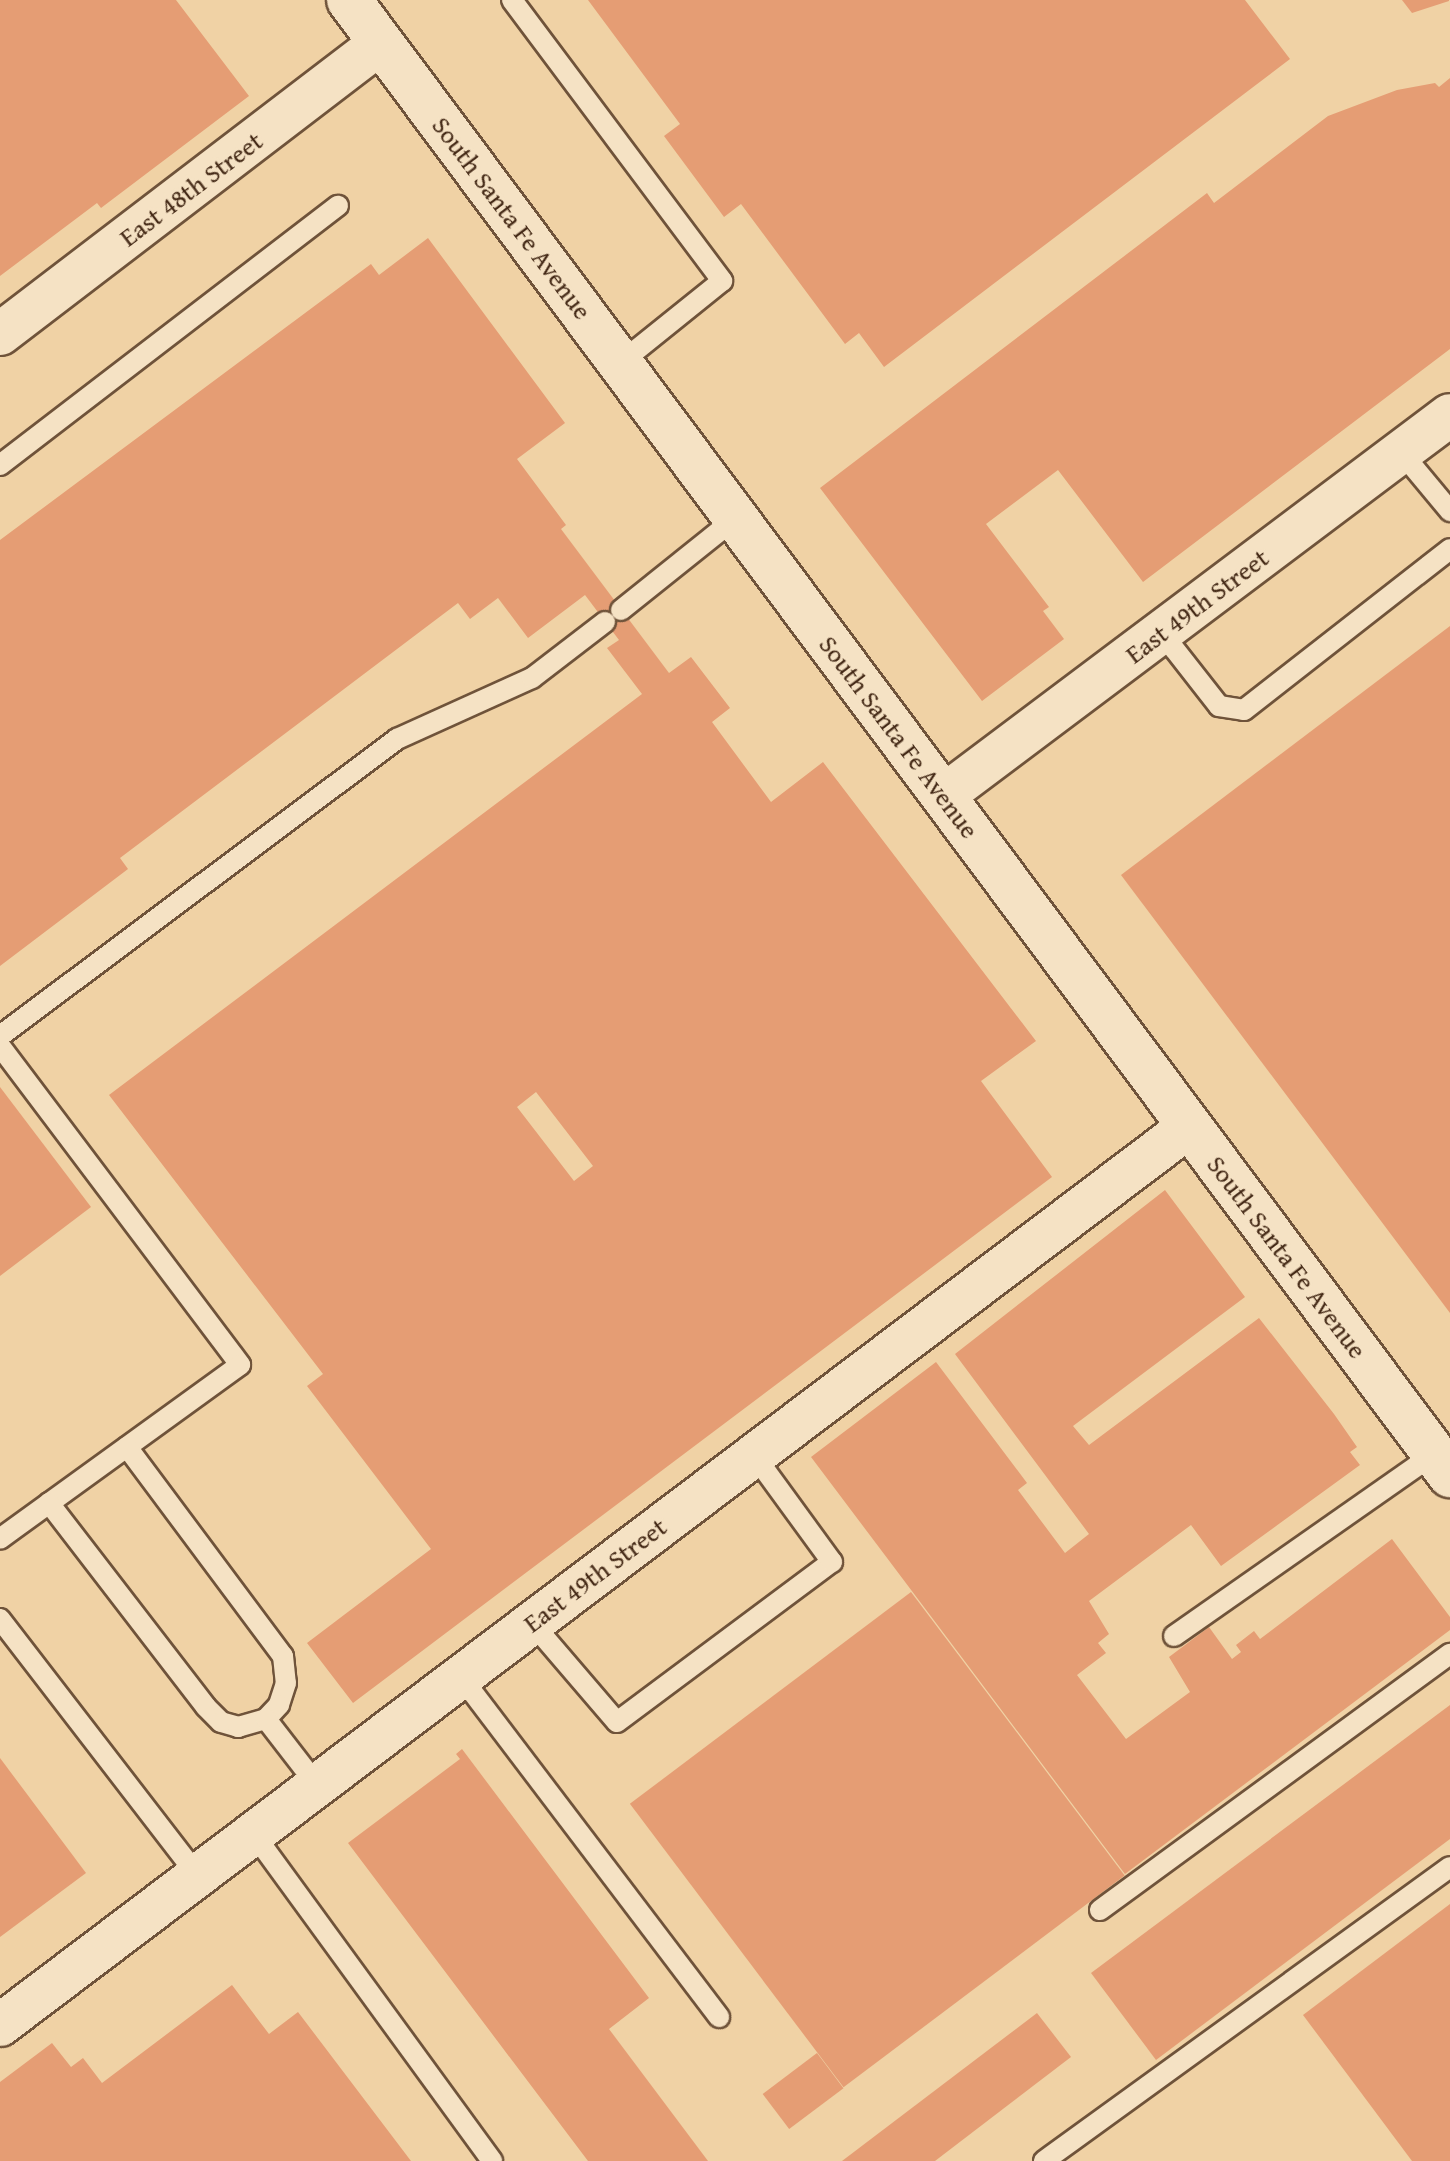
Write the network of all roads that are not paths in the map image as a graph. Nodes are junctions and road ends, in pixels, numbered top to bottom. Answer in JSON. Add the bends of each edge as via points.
{"nodes":[{"id":1,"x":349,"y":0,"type":"edge"},
{"id":2,"x":512,"y":0,"type":"edge"},
{"id":3,"x":381,"y":43,"type":"junction"},
{"id":4,"x":338,"y":206,"type":"dead end"},
{"id":5,"x":0,"y":334,"type":"edge"},
{"id":6,"x":620,"y":363,"type":"junction"},
{"id":7,"x":1450,"y":415,"type":"edge"},
{"id":8,"x":1401,"y":452,"type":"junction"},
{"id":9,"x":0,"y":465,"type":"edge"},
{"id":10,"x":1450,"y":511,"type":"edge"},
{"id":11,"x":736,"y":518,"type":"junction"},
{"id":12,"x":1450,"y":549,"type":"edge"},
{"id":13,"x":1161,"y":632,"type":"junction"},
{"id":14,"x":943,"y":796,"type":"junction"},
{"id":15,"x":0,"y":1036,"type":"edge"},
{"id":16,"x":0,"y":1046,"type":"edge"},
{"id":17,"x":1190,"y":1126,"type":"junction"},
{"id":18,"x":127,"y":1447,"type":"junction"},
{"id":19,"x":754,"y":1455,"type":"junction"},
{"id":20,"x":1442,"y":1464,"type":"edge"},
{"id":21,"x":49,"y":1503,"type":"junction"},
{"id":22,"x":0,"y":1539,"type":"edge"},
{"id":23,"x":0,"y":1619,"type":"edge"},
{"id":24,"x":532,"y":1623,"type":"junction"},
{"id":25,"x":1174,"y":1636,"type":"dead end"},
{"id":26,"x":1450,"y":1654,"type":"edge"},
{"id":27,"x":461,"y":1677,"type":"junction"},
{"id":28,"x":266,"y":1719,"type":"junction"},
{"id":29,"x":317,"y":1785,"type":"junction"},
{"id":30,"x":253,"y":1833,"type":"junction"},
{"id":31,"x":1450,"y":1867,"type":"edge"},
{"id":32,"x":198,"y":1876,"type":"junction"},
{"id":33,"x":1100,"y":1910,"type":"dead end"},
{"id":34,"x":719,"y":2017,"type":"dead end"},
{"id":35,"x":0,"y":2025,"type":"edge"},
{"id":36,"x":492,"y":2161,"type":"edge"},
{"id":37,"x":1044,"y":2161,"type":"edge"}],
"edges":[{"from":1,"to":3,"type":"main road","name":"South Santa Fe Avenue"},
{"from":2,"to":6,"type":"lane","via":[[722,281]]},
{"from":3,"to":5,"type":"street","name":"East 48th Street"},
{"from":3,"to":6,"type":"main road","name":"South Santa Fe Avenue"},
{"from":4,"to":9,"type":"lane"},
{"from":6,"to":11,"type":"main road","name":"South Santa Fe Avenue"},
{"from":7,"to":8,"type":"street","name":"East 49th Street"},
{"from":8,"to":10,"type":"lane"},
{"from":8,"to":13,"type":"street","name":"East 49th Street"},
{"from":11,"to":14,"type":"main road","name":"South Santa Fe Avenue"},
{"from":11,"to":15,"type":"lane","via":[[532,678],[397,739]]},
{"from":12,"to":13,"type":"lane","via":[[1244,710],[1219,706]]},
{"from":13,"to":14,"type":"street","name":"East 49th Street"},
{"from":14,"to":17,"type":"main road","name":"South Santa Fe Avenue"},
{"from":16,"to":18,"type":"lane","via":[[240,1365]]},
{"from":17,"to":19,"type":"street","name":"East 49th Street"},
{"from":17,"to":20,"type":"main road","name":"South Santa Fe Avenue"},
{"from":18,"to":21,"type":"lane"},
{"from":18,"to":28,"type":"lane","via":[[283,1656],[286,1683],[279,1705]]},
{"from":19,"to":24,"type":"street","name":"East 49th Street"},
{"from":19,"to":24,"type":"lane","via":[[832,1562],[617,1722]]},
{"from":20,"to":25,"type":"lane"},
{"from":21,"to":22,"type":"lane"},
{"from":21,"to":28,"type":"lane","via":[[192,1692],[221,1722],[238,1727]]},
{"from":23,"to":32,"type":"lane"},
{"from":24,"to":27,"type":"street","name":"East 49th Street"},
{"from":26,"to":33,"type":"lane"},
{"from":27,"to":29,"type":"street","name":"East 49th Street"},
{"from":27,"to":34,"type":"lane"},
{"from":28,"to":29,"type":"lane"},
{"from":29,"to":30,"type":"street","name":"East 49th Street"},
{"from":30,"to":32,"type":"street","name":"East 49th Street"},
{"from":30,"to":36,"type":"lane"},
{"from":31,"to":37,"type":"lane"},
{"from":32,"to":35,"type":"street","name":"East 49th Street"}]}
